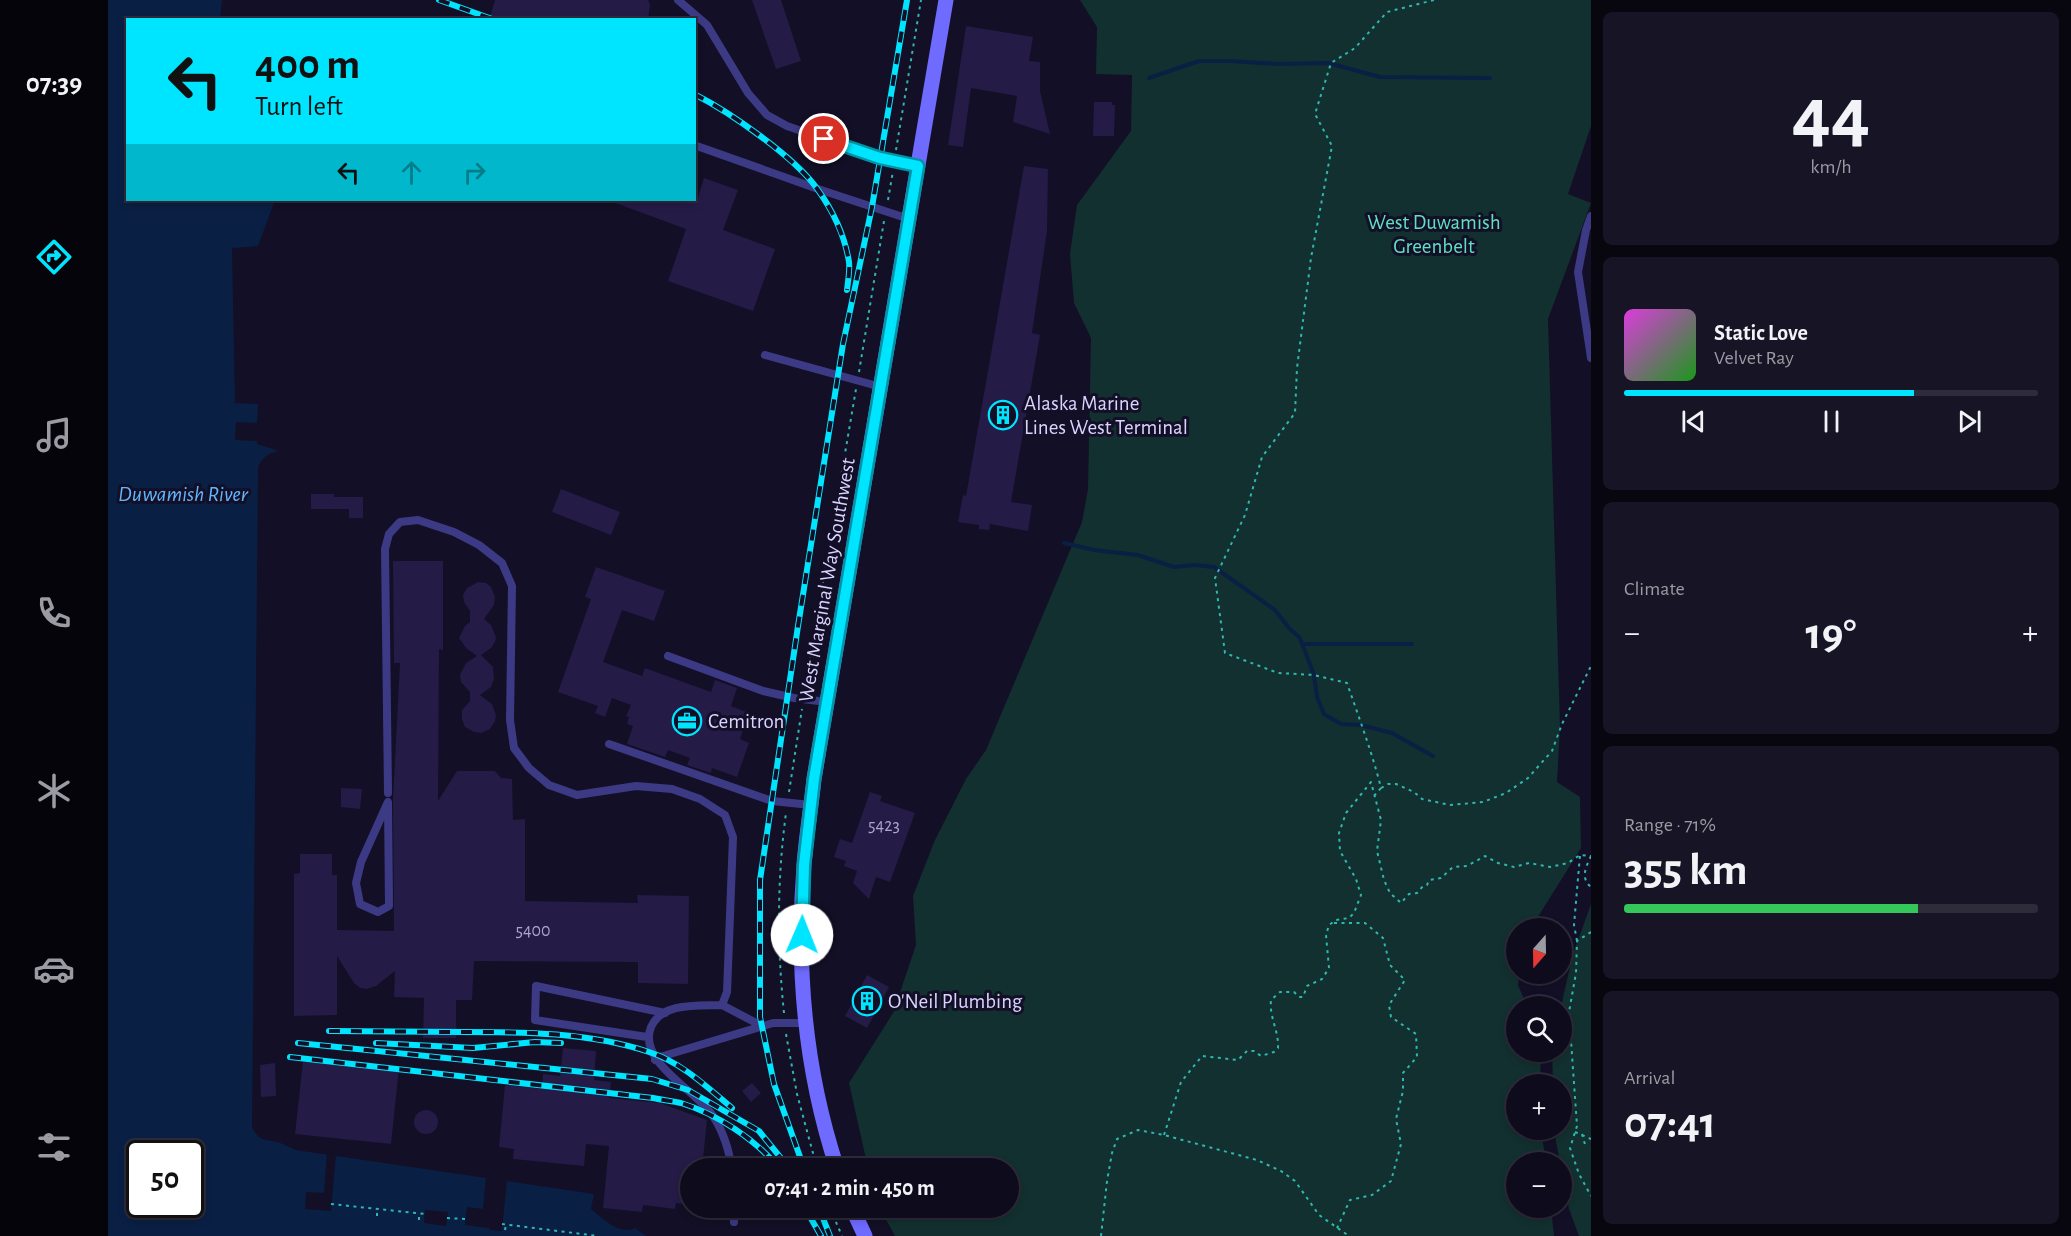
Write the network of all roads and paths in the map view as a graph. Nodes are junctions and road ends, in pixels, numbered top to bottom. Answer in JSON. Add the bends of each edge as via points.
{"nodes":[{"id":1,"x":678,"y":0,"type":"edge"},
{"id":2,"x":946,"y":0,"type":"edge"},
{"id":3,"x":1434,"y":0,"type":"edge"},
{"id":4,"x":696,"y":146,"type":"edge"},
{"id":5,"x":918,"y":166,"type":"junction"},
{"id":6,"x":1591,"y":216,"type":"edge"},
{"id":7,"x":909,"y":219,"type":"junction"},
{"id":8,"x":1587,"y":305,"type":"edge"},
{"id":9,"x":765,"y":355,"type":"dead end"},
{"id":10,"x":1591,"y":358,"type":"edge"},
{"id":11,"x":881,"y":387,"type":"junction"},
{"id":12,"x":668,"y":656,"type":"dead end"},
{"id":13,"x":1591,"y":666,"type":"edge"},
{"id":14,"x":828,"y":702,"type":"junction"},
{"id":15,"x":609,"y":744,"type":"dead end"},
{"id":16,"x":1380,"y":788,"type":"junction"},
{"id":17,"x":388,"y":793,"type":"dead end"},
{"id":18,"x":1374,"y":796,"type":"junction"},
{"id":19,"x":388,"y":802,"type":"joint"},
{"id":20,"x":811,"y":805,"type":"junction"},
{"id":21,"x":1580,"y":855,"type":"junction"},
{"id":22,"x":1591,"y":856,"type":"edge"},
{"id":23,"x":1591,"y":887,"type":"edge"},
{"id":24,"x":1330,"y":923,"type":"junction"},
{"id":25,"x":1591,"y":932,"type":"edge"},
{"id":26,"x":1577,"y":941,"type":"junction"},
{"id":27,"x":722,"y":1005,"type":"junction"},
{"id":28,"x":665,"y":1013,"type":"junction"},
{"id":29,"x":806,"y":1023,"type":"junction"},
{"id":30,"x":762,"y":1026,"type":"junction"},
{"id":31,"x":647,"y":1037,"type":"junction"},
{"id":32,"x":656,"y":1060,"type":"junction"},
{"id":33,"x":1575,"y":1132,"type":"junction"},
{"id":34,"x":1582,"y":1134,"type":"junction"},
{"id":35,"x":1164,"y":1135,"type":"junction"},
{"id":36,"x":1591,"y":1139,"type":"edge"},
{"id":37,"x":1586,"y":1148,"type":"dead end"},
{"id":38,"x":730,"y":1158,"type":"edge"},
{"id":39,"x":834,"y":1158,"type":"edge"},
{"id":40,"x":1591,"y":1196,"type":"edge"},
{"id":41,"x":331,"y":1204,"type":"dead end"},
{"id":42,"x":336,"y":1204,"type":"junction"},
{"id":43,"x":377,"y":1209,"type":"junction"},
{"id":44,"x":336,"y":1210,"type":"dead end"},
{"id":45,"x":419,"y":1214,"type":"junction"},
{"id":46,"x":425,"y":1214,"type":"dead end"},
{"id":47,"x":377,"y":1216,"type":"dead end"},
{"id":48,"x":447,"y":1218,"type":"dead end"},
{"id":49,"x":734,"y":1218,"type":"edge"},
{"id":50,"x":834,"y":1218,"type":"edge"},
{"id":51,"x":857,"y":1218,"type":"edge"},
{"id":52,"x":459,"y":1219,"type":"junction"},
{"id":53,"x":419,"y":1220,"type":"dead end"},
{"id":54,"x":466,"y":1220,"type":"dead end"},
{"id":55,"x":734,"y":1222,"type":"dead end"},
{"id":56,"x":459,"y":1224,"type":"dead end"},
{"id":57,"x":1337,"y":1228,"type":"junction"},
{"id":58,"x":544,"y":1229,"type":"junction"},
{"id":59,"x":505,"y":1230,"type":"dead end"},
{"id":60,"x":563,"y":1232,"type":"junction"},
{"id":61,"x":543,"y":1234,"type":"dead end"},
{"id":62,"x":585,"y":1235,"type":"edge"},
{"id":63,"x":563,"y":1236,"type":"edge"},
{"id":64,"x":598,"y":1236,"type":"edge"},
{"id":65,"x":842,"y":1236,"type":"edge"},
{"id":66,"x":865,"y":1236,"type":"edge"},
{"id":67,"x":1101,"y":1236,"type":"edge"},
{"id":68,"x":1349,"y":1236,"type":"edge"}],
"edges":[{"from":1,"to":5,"type":"lane","via":[[707,25],[748,93],[767,115],[787,126],[880,158]]},
{"from":2,"to":5,"type":"main road","name":"West Marginal Way Southwest"},
{"from":3,"to":16,"type":"path","via":[[1387,12],[1354,48],[1331,63],[1315,114],[1332,146],[1311,258],[1295,413],[1262,457],[1245,515],[1215,578],[1225,653],[1278,673],[1314,675],[1347,683],[1373,754]]},
{"from":4,"to":7,"type":"lane"},
{"from":5,"to":7,"type":"main road","name":"West Marginal Way Southwest"},
{"from":6,"to":8,"type":"lane","via":[[1578,272]]},
{"from":7,"to":11,"type":"main road","name":"West Marginal Way Southwest"},
{"from":8,"to":10,"type":"lane"},
{"from":9,"to":11,"type":"lane"},
{"from":11,"to":14,"type":"main road","name":"West Marginal Way Southwest"},
{"from":12,"to":14,"type":"lane","via":[[763,691]]},
{"from":13,"to":16,"type":"path","via":[[1552,751],[1528,778],[1506,793],[1483,802],[1450,805],[1422,799],[1396,783]]},
{"from":14,"to":20,"type":"main road","name":"West Marginal Way Southwest"},
{"from":15,"to":20,"type":"lane","via":[[772,801]]},
{"from":16,"to":18,"type":"path"},
{"from":17,"to":27,"type":"lane","via":[[385,549],[389,534],[400,522],[418,520],[454,532],[502,563],[512,586],[510,720],[514,748],[529,768],[549,785],[577,795],[636,786],[672,789],[700,799],[725,815],[733,837],[727,992]]},
{"from":18,"to":21,"type":"path","via":[[1381,820],[1377,851],[1384,880],[1401,903],[1429,880],[1485,856],[1514,867],[1529,863],[1550,867]]},
{"from":18,"to":24,"type":"path","via":[[1371,782],[1342,821],[1340,851],[1361,895],[1349,918]]},
{"from":19,"to":19,"type":"lane","via":[[389,906],[378,912],[360,904],[356,883]]},
{"from":20,"to":29,"type":"main road","name":"West Marginal Way Southwest","via":[[804,865],[802,955]]},
{"from":21,"to":22,"type":"path"},
{"from":21,"to":26,"type":"path","via":[[1574,925]]},
{"from":22,"to":23,"type":"path","via":[[1585,877]]},
{"from":24,"to":35,"type":"path","via":[[1326,935],[1329,968],[1322,979],[1307,986],[1303,997],[1280,992],[1271,1000],[1278,1048],[1261,1056],[1246,1051],[1238,1060],[1202,1056],[1181,1082]]},
{"from":24,"to":57,"type":"path","via":[[1365,923],[1383,938],[1390,964],[1405,980],[1389,1005],[1391,1017],[1416,1034],[1417,1057],[1403,1073],[1396,1119],[1401,1144],[1391,1181],[1372,1195],[1350,1200]]},
{"from":25,"to":26,"type":"path"},
{"from":26,"to":33,"type":"path","via":[[1569,1012]]},
{"from":27,"to":28,"type":"lane","via":[[673,1008]]},
{"from":27,"to":30,"type":"lane"},
{"from":28,"to":31,"type":"lane","via":[[654,1020]]},
{"from":28,"to":31,"type":"lane","via":[[536,986],[535,1020]]},
{"from":29,"to":30,"type":"lane"},
{"from":29,"to":39,"type":"main road","name":"West Marginal Way Southwest","via":[[816,1092]]},
{"from":30,"to":32,"type":"lane"},
{"from":31,"to":32,"type":"lane"},
{"from":32,"to":38,"type":"lane","via":[[713,1117]]},
{"from":33,"to":34,"type":"path"},
{"from":33,"to":40,"type":"path","via":[[1570,1148]]},
{"from":34,"to":36,"type":"path"},
{"from":34,"to":37,"type":"path"},
{"from":35,"to":57,"type":"path","via":[[1257,1160],[1281,1172],[1295,1181],[1319,1215]]},
{"from":35,"to":67,"type":"path","via":[[1138,1130],[1117,1139],[1107,1181]]},
{"from":41,"to":42,"type":"path"},
{"from":42,"to":43,"type":"path"},
{"from":42,"to":44,"type":"path"},
{"from":43,"to":45,"type":"path"},
{"from":43,"to":47,"type":"path"},
{"from":45,"to":46,"type":"path"},
{"from":45,"to":53,"type":"path"},
{"from":48,"to":52,"type":"path"},
{"from":49,"to":55,"type":"lane"},
{"from":50,"to":65,"type":"path"},
{"from":51,"to":66,"type":"main road"},
{"from":52,"to":54,"type":"path"},
{"from":52,"to":56,"type":"path"},
{"from":57,"to":68,"type":"path"},
{"from":58,"to":59,"type":"path","via":[[504,1224]]},
{"from":58,"to":60,"type":"path"},
{"from":58,"to":61,"type":"path"},
{"from":60,"to":62,"type":"path"},
{"from":60,"to":63,"type":"path"},
{"from":62,"to":64,"type":"path"}]}
